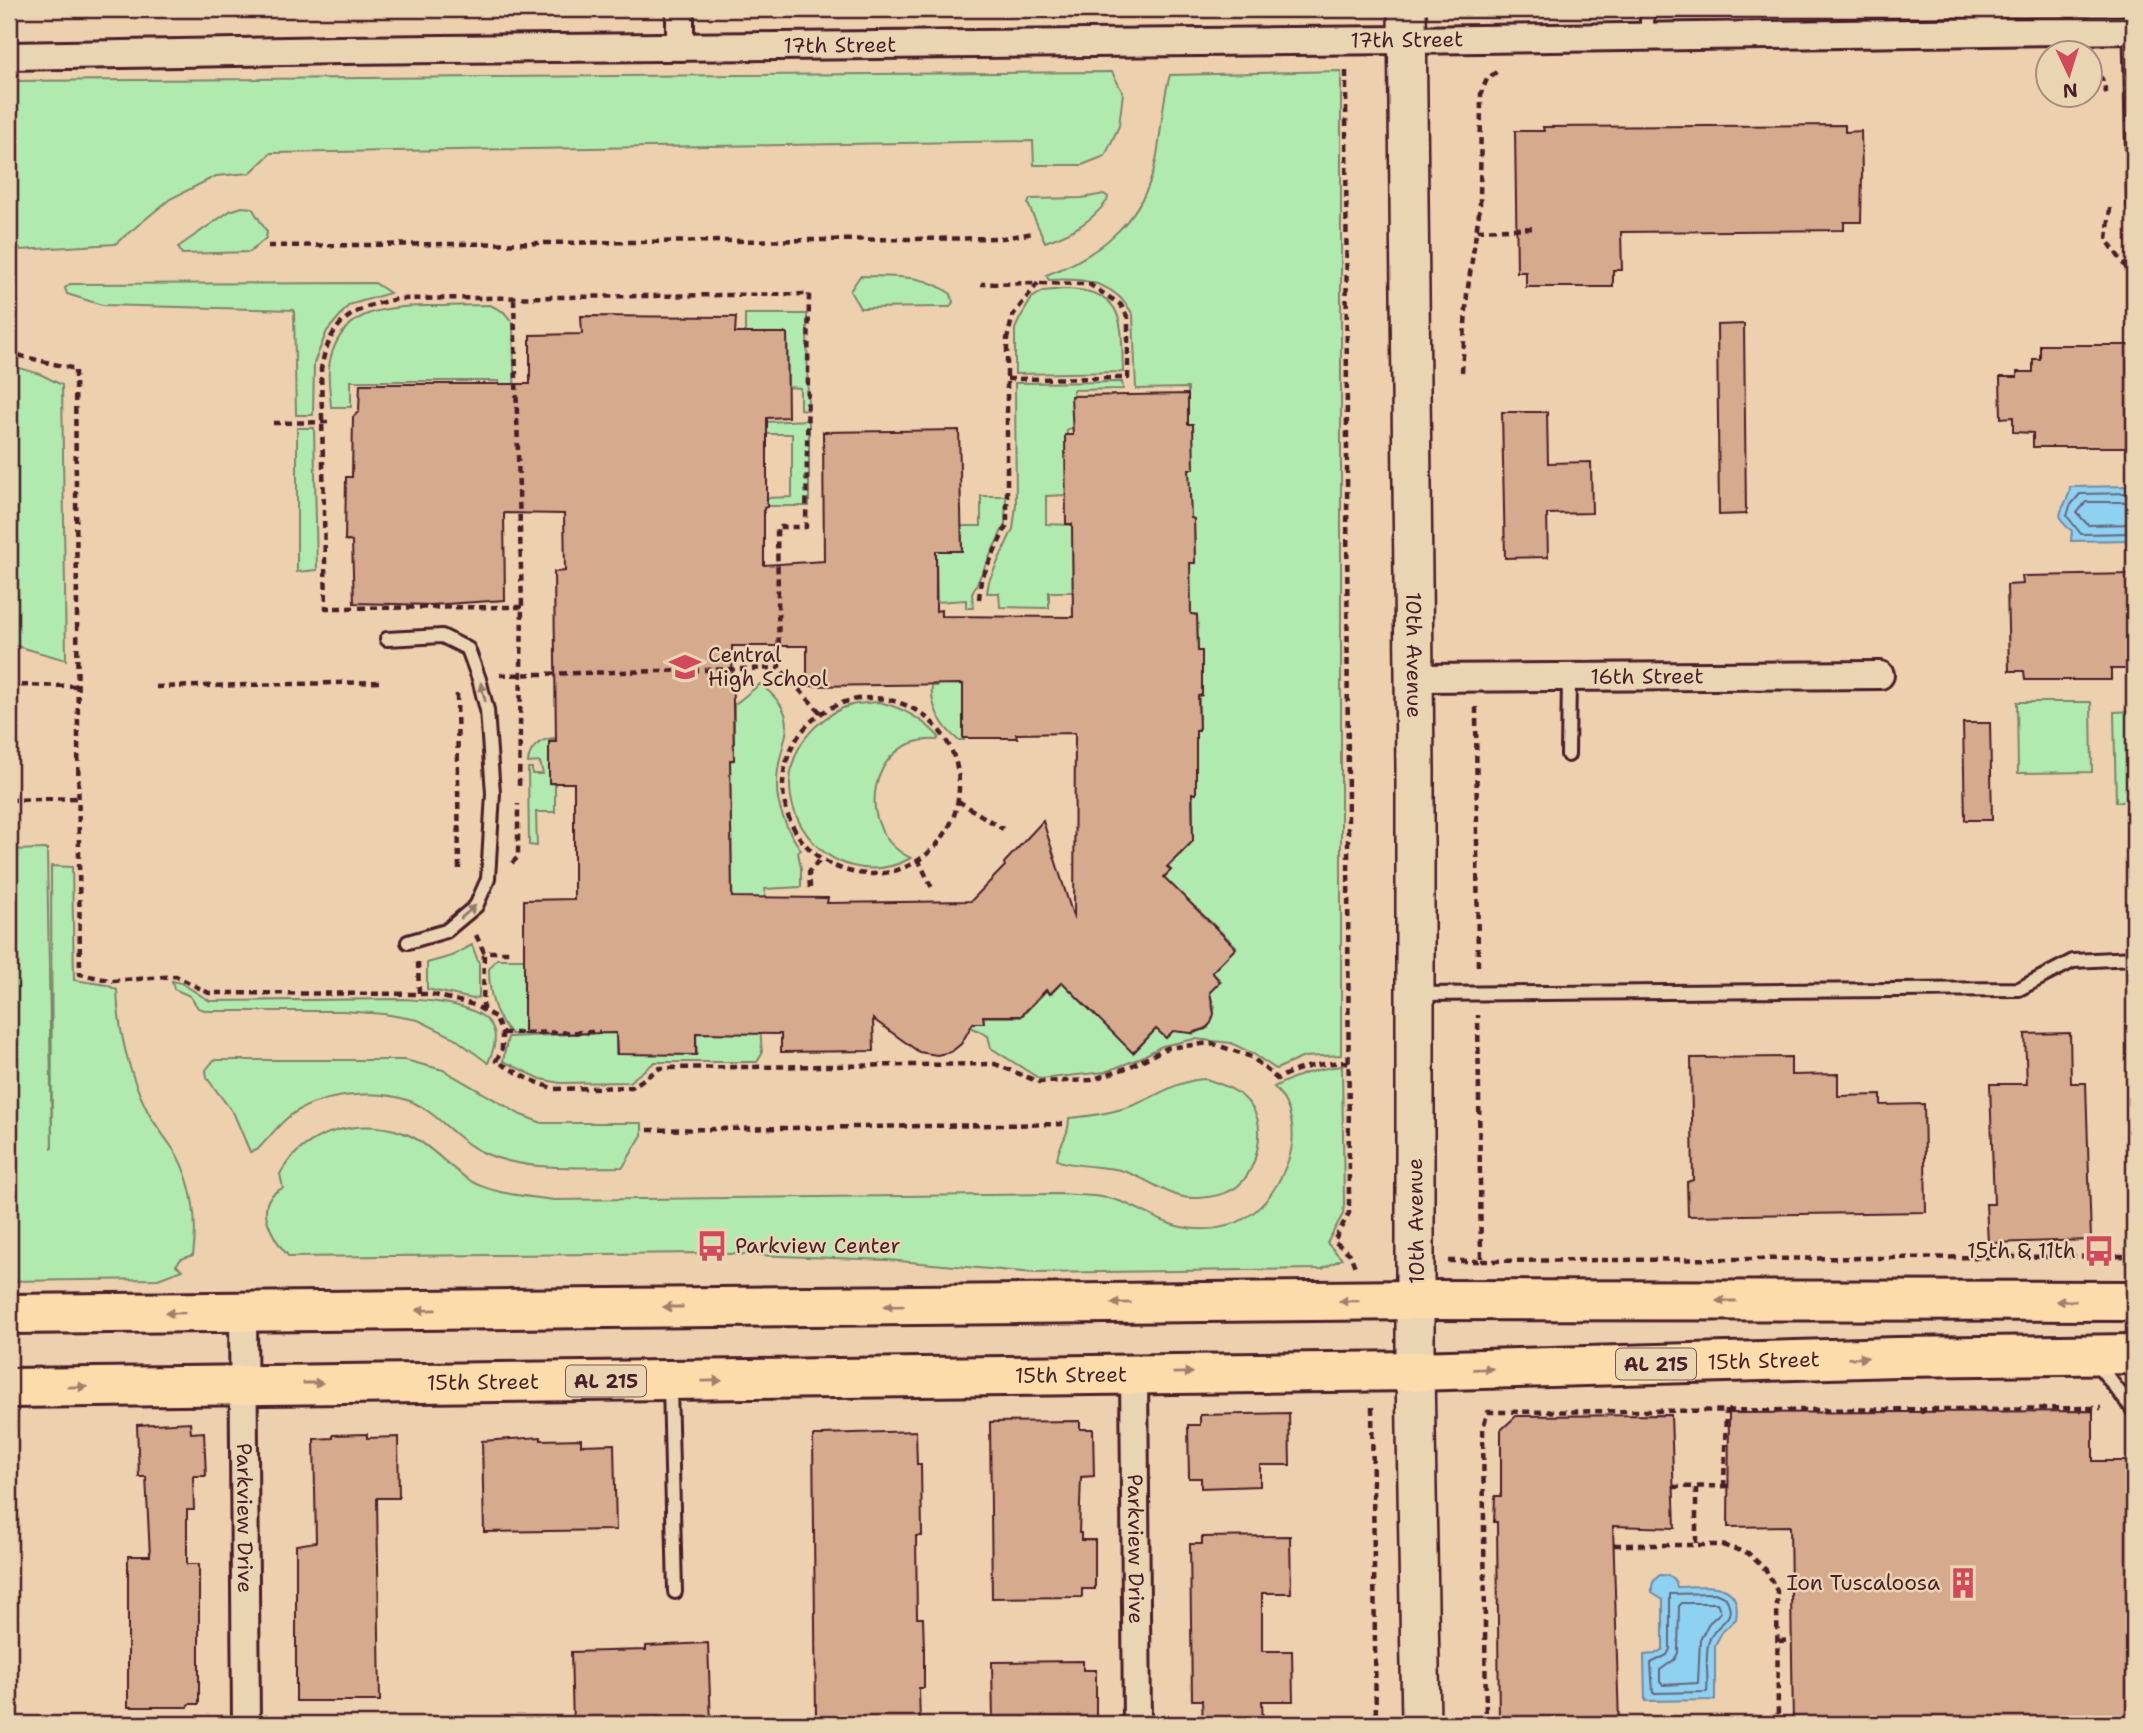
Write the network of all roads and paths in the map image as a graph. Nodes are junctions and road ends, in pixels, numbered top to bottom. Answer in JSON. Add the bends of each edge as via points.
{"nodes":[{"id":1,"x":680,"y":9,"type":"edge"},
{"id":2,"x":1647,"y":9,"type":"edge"},
{"id":3,"x":2132,"y":23,"type":"edge"},
{"id":4,"x":1407,"y":24,"type":"edge"},
{"id":5,"x":1647,"y":37,"type":"junction"},
{"id":6,"x":1345,"y":40,"type":"junction"},
{"id":7,"x":680,"y":47,"type":"junction"},
{"id":8,"x":9,"y":56,"type":"edge"},
{"id":9,"x":1504,"y":68,"type":"dead end"},
{"id":10,"x":2134,"y":203,"type":"edge"},
{"id":11,"x":1536,"y":228,"type":"dead end"},
{"id":12,"x":1477,"y":230,"type":"junction"},
{"id":13,"x":1034,"y":233,"type":"dead end"},
{"id":14,"x":268,"y":246,"type":"dead end"},
{"id":15,"x":1038,"y":283,"type":"junction"},
{"id":16,"x":981,"y":284,"type":"dead end"},
{"id":17,"x":514,"y":299,"type":"junction"},
{"id":18,"x":1462,"y":372,"type":"dead end"},
{"id":19,"x":1007,"y":379,"type":"junction"},
{"id":20,"x":322,"y":422,"type":"junction"},
{"id":21,"x":331,"y":422,"type":"dead end"},
{"id":22,"x":273,"y":423,"type":"dead end"},
{"id":23,"x":979,"y":599,"type":"dead end"},
{"id":24,"x":522,"y":607,"type":"junction"},
{"id":25,"x":387,"y":639,"type":"dead end"},
{"id":26,"x":779,"y":668,"type":"junction"},
{"id":27,"x":520,"y":674,"type":"junction"},
{"id":28,"x":494,"y":675,"type":"dead end"},
{"id":29,"x":1880,"y":675,"type":"dead end"},
{"id":30,"x":1476,"y":677,"type":"junction"},
{"id":31,"x":1569,"y":677,"type":"junction"},
{"id":32,"x":1414,"y":678,"type":"junction"},
{"id":33,"x":381,"y":682,"type":"dead end"},
{"id":34,"x":457,"y":683,"type":"dead end"},
{"id":35,"x":9,"y":685,"type":"edge"},
{"id":36,"x":78,"y":686,"type":"dead end"},
{"id":37,"x":156,"y":687,"type":"dead end"},
{"id":38,"x":821,"y":713,"type":"junction"},
{"id":39,"x":1568,"y":755,"type":"dead end"},
{"id":40,"x":78,"y":798,"type":"dead end"},
{"id":41,"x":9,"y":800,"type":"edge"},
{"id":42,"x":958,"y":801,"type":"junction"},
{"id":43,"x":1003,"y":829,"type":"dead end"},
{"id":44,"x":821,"y":859,"type":"junction"},
{"id":45,"x":918,"y":859,"type":"junction"},
{"id":46,"x":505,"y":870,"type":"dead end"},
{"id":47,"x":459,"y":872,"type":"dead end"},
{"id":48,"x":810,"y":888,"type":"dead end"},
{"id":49,"x":932,"y":888,"type":"dead end"},
{"id":50,"x":483,"y":924,"type":"dead end"},
{"id":51,"x":475,"y":934,"type":"junction"},
{"id":52,"x":471,"y":938,"type":"dead end"},
{"id":53,"x":408,"y":942,"type":"dead end"},
{"id":54,"x":513,"y":951,"type":"dead end"},
{"id":55,"x":484,"y":952,"type":"junction"},
{"id":56,"x":418,"y":958,"type":"dead end"},
{"id":57,"x":2134,"y":958,"type":"edge"},
{"id":58,"x":1478,"y":993,"type":"junction"},
{"id":59,"x":419,"y":994,"type":"dead end"},
{"id":60,"x":1414,"y":994,"type":"junction"},
{"id":61,"x":483,"y":1010,"type":"dead end"},
{"id":62,"x":600,"y":1032,"type":"dead end"},
{"id":63,"x":502,"y":1033,"type":"dead end"},
{"id":64,"x":1066,"y":1124,"type":"dead end"},
{"id":65,"x":648,"y":1130,"type":"dead end"},
{"id":66,"x":2134,"y":1256,"type":"edge"},
{"id":67,"x":1353,"y":1261,"type":"junction"},
{"id":68,"x":1416,"y":1261,"type":"junction"},
{"id":69,"x":1481,"y":1261,"type":"junction"},
{"id":70,"x":1417,"y":1300,"type":"junction"},
{"id":71,"x":1364,"y":1301,"type":"junction"},
{"id":72,"x":2134,"y":1301,"type":"edge"},
{"id":73,"x":243,"y":1312,"type":"junction"},
{"id":74,"x":9,"y":1314,"type":"edge"},
{"id":75,"x":2134,"y":1320,"type":"edge"},
{"id":76,"x":2134,"y":1354,"type":"edge"},
{"id":77,"x":2090,"y":1355,"type":"junction"},
{"id":78,"x":1370,"y":1371,"type":"junction"},
{"id":79,"x":1415,"y":1371,"type":"junction"},
{"id":80,"x":1135,"y":1374,"type":"junction"},
{"id":81,"x":670,"y":1381,"type":"junction"},
{"id":82,"x":245,"y":1384,"type":"junction"},
{"id":83,"x":9,"y":1388,"type":"edge"},
{"id":84,"x":1726,"y":1410,"type":"junction"},
{"id":85,"x":2110,"y":1410,"type":"dead end"},
{"id":86,"x":2134,"y":1411,"type":"edge"},
{"id":87,"x":1674,"y":1488,"type":"dead end"},
{"id":88,"x":1696,"y":1488,"type":"junction"},
{"id":89,"x":1696,"y":1544,"type":"junction"},
{"id":90,"x":1614,"y":1545,"type":"dead end"},
{"id":91,"x":675,"y":1592,"type":"dead end"},
{"id":92,"x":1792,"y":1640,"type":"dead end"},
{"id":93,"x":1779,"y":1641,"type":"junction"},
{"id":94,"x":246,"y":1724,"type":"edge"},
{"id":95,"x":1137,"y":1724,"type":"edge"},
{"id":96,"x":1376,"y":1724,"type":"edge"},
{"id":97,"x":1421,"y":1724,"type":"edge"},
{"id":98,"x":1486,"y":1724,"type":"edge"},
{"id":99,"x":1778,"y":1724,"type":"edge"}],
"edges":[{"from":1,"to":7,"type":"street"},
{"from":2,"to":5,"type":"lane"},
{"from":3,"to":5,"type":"street","name":"17th Street"},
{"from":3,"to":10,"type":"lane"},
{"from":4,"to":5,"type":"street","name":"17th Street"},
{"from":4,"to":6,"type":"street","name":"17th Street"},
{"from":4,"to":32,"type":"main road","name":"10th Avenue"},
{"from":6,"to":7,"type":"street","name":"17th Street"},
{"from":6,"to":67,"type":"path","via":[[1349,1213],[1334,1241]]},
{"from":7,"to":8,"type":"street","name":"17th Street"},
{"from":9,"to":12,"type":"path","via":[[1487,79],[1481,93]]},
{"from":11,"to":12,"type":"path"},
{"from":12,"to":18,"type":"path"},
{"from":13,"to":14,"type":"path","via":[[1003,238]]},
{"from":15,"to":16,"type":"path"},
{"from":15,"to":19,"type":"path","via":[[1013,316],[1007,339]]},
{"from":15,"to":19,"type":"path","via":[[1089,284],[1121,305],[1128,318],[1128,377]]},
{"from":17,"to":20,"type":"path","via":[[397,299],[367,305],[340,322],[324,351]]},
{"from":17,"to":24,"type":"path"},
{"from":17,"to":26,"type":"path","via":[[809,294],[806,527],[777,527]]},
{"from":19,"to":23,"type":"path","via":[[1007,525],[981,580]]},
{"from":20,"to":21,"type":"path"},
{"from":20,"to":22,"type":"path"},
{"from":20,"to":24,"type":"path","via":[[326,608]]},
{"from":24,"to":27,"type":"path"},
{"from":53,"to":25,"type":"lane","one_way":true,"via":[[446,931],[476,906],[488,879],[493,793],[484,699],[468,649],[442,636]]},
{"from":26,"to":27,"type":"path"},
{"from":26,"to":38,"type":"path"},
{"from":27,"to":28,"type":"path"},
{"from":27,"to":46,"type":"path","via":[[518,857]]},
{"from":29,"to":31,"type":"street","name":"16th Street"},
{"from":30,"to":31,"type":"street","name":"16th Street"},
{"from":30,"to":32,"type":"street","name":"16th Street"},
{"from":30,"to":58,"type":"path"},
{"from":31,"to":39,"type":"lane"},
{"from":32,"to":60,"type":"main road","name":"10th Avenue"},
{"from":33,"to":37,"type":"path"},
{"from":34,"to":47,"type":"path"},
{"from":35,"to":36,"type":"path"},
{"from":38,"to":42,"type":"path","via":[[848,700],[877,698],[906,705],[930,720],[948,744],[958,771]]},
{"from":38,"to":44,"type":"path","via":[[800,732],[787,758],[782,786],[787,814],[800,840]]},
{"from":40,"to":41,"type":"path"},
{"from":42,"to":43,"type":"path"},
{"from":42,"to":45,"type":"path","via":[[948,828]]},
{"from":44,"to":45,"type":"path","via":[[848,871],[877,874]]},
{"from":44,"to":48,"type":"path","via":[[809,872]]},
{"from":45,"to":49,"type":"path"},
{"from":50,"to":51,"type":"path"},
{"from":51,"to":52,"type":"path"},
{"from":51,"to":55,"type":"path"},
{"from":54,"to":55,"type":"path"},
{"from":55,"to":61,"type":"path"},
{"from":56,"to":59,"type":"path"},
{"from":57,"to":58,"type":"lane","via":[[2073,961],[2019,989]]},
{"from":58,"to":60,"type":"lane"},
{"from":58,"to":69,"type":"path"},
{"from":60,"to":68,"type":"main road","name":"10th Avenue"},
{"from":62,"to":63,"type":"path"},
{"from":64,"to":65,"type":"path"},
{"from":66,"to":69,"type":"path"},
{"from":67,"to":68,"type":"path"},
{"from":67,"to":71,"type":"path"},
{"from":68,"to":69,"type":"path"},
{"from":68,"to":70,"type":"main road","name":"10th Avenue"},
{"from":70,"to":71,"type":"main road"},
{"from":72,"to":70,"type":"main road","one_way":true},
{"from":70,"to":79,"type":"main road","name":"10th Avenue"},
{"from":71,"to":73,"type":"main road","one_way":true},
{"from":73,"to":74,"type":"main road","one_way":true},
{"from":73,"to":82,"type":"street","name":"Parkview Drive"},
{"from":75,"to":77,"type":"main road"},
{"from":76,"to":77,"type":"main road","name":"15th Street","number":"AL 215"},
{"from":79,"to":77,"type":"main road","name":"15th Street","number":"AL 215","one_way":true},
{"from":77,"to":86,"type":"lane"},
{"from":78,"to":79,"type":"main road","name":"15th Street","number":"AL 215"},
{"from":80,"to":78,"type":"main road","name":"15th Street","number":"AL 215","one_way":true},
{"from":78,"to":96,"type":"path"},
{"from":79,"to":97,"type":"main road","name":"10th Avenue"},
{"from":81,"to":80,"type":"main road","name":"15th Street","number":"AL 215","one_way":true},
{"from":80,"to":95,"type":"street","name":"Parkview Drive"},
{"from":82,"to":81,"type":"main road","name":"15th Street","number":"AL 215","one_way":true},
{"from":81,"to":91,"type":"lane"},
{"from":83,"to":82,"type":"main road","name":"15th Street","number":"AL 215","one_way":true},
{"from":82,"to":94,"type":"street","name":"Parkview Drive"},
{"from":84,"to":85,"type":"path"},
{"from":84,"to":88,"type":"path","via":[[1726,1487]]},
{"from":84,"to":98,"type":"path","via":[[1488,1412],[1483,1427]]},
{"from":87,"to":88,"type":"path"},
{"from":88,"to":89,"type":"path"},
{"from":89,"to":90,"type":"path"},
{"from":89,"to":93,"type":"path","via":[[1748,1553],[1766,1570],[1777,1591]]},
{"from":92,"to":93,"type":"path"},
{"from":93,"to":99,"type":"path"}]}
